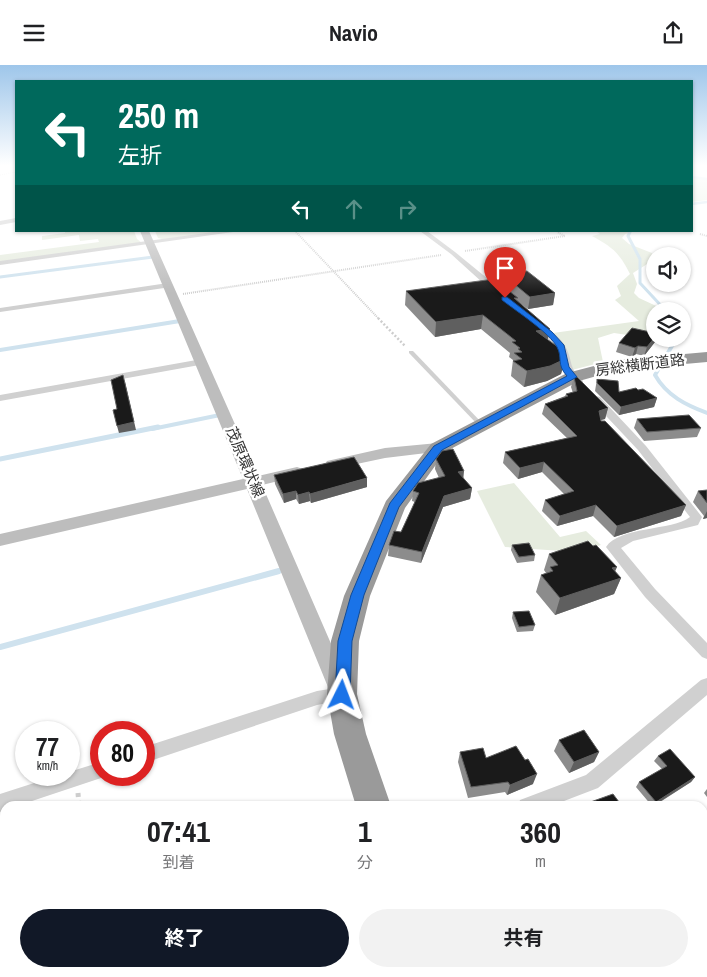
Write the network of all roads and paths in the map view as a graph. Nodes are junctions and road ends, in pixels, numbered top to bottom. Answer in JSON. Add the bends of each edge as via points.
{"nodes":[{"id":1,"x":15,"y":220,"type":"edge"},
{"id":2,"x":0,"y":223,"type":"edge"},
{"id":3,"x":222,"y":232,"type":"edge"},
{"id":4,"x":296,"y":232,"type":"edge"},
{"id":5,"x":425,"y":232,"type":"edge"},
{"id":6,"x":558,"y":232,"type":"edge"},
{"id":7,"x":700,"y":234,"type":"dead end"},
{"id":8,"x":707,"y":236,"type":"edge"},
{"id":9,"x":147,"y":237,"type":"edge"},
{"id":10,"x":453,"y":253,"type":"junction"},
{"id":11,"x":0,"y":263,"type":"edge"},
{"id":12,"x":334,"y":271,"type":"junction"},
{"id":13,"x":170,"y":291,"type":"junction"},
{"id":14,"x":505,"y":298,"type":"edge"},
{"id":15,"x":0,"y":310,"type":"edge"},
{"id":16,"x":526,"y":315,"type":"edge"},
{"id":17,"x":411,"y":352,"type":"joint"},
{"id":18,"x":707,"y":357,"type":"edge"},
{"id":19,"x":202,"y":362,"type":"junction"},
{"id":20,"x":572,"y":377,"type":"junction"},
{"id":21,"x":0,"y":398,"type":"edge"},
{"id":22,"x":480,"y":424,"type":"junction"},
{"id":23,"x":438,"y":448,"type":"junction"},
{"id":24,"x":253,"y":481,"type":"junction"},
{"id":25,"x":694,"y":522,"type":"junction"},
{"id":26,"x":707,"y":525,"type":"edge"},
{"id":27,"x":0,"y":540,"type":"edge"},
{"id":28,"x":707,"y":653,"type":"edge"},
{"id":29,"x":707,"y":685,"type":"edge"},
{"id":30,"x":342,"y":695,"type":"junction"},
{"id":31,"x":155,"y":751,"type":"edge"},
{"id":32,"x":90,"y":774,"type":"edge"},
{"id":33,"x":6,"y":801,"type":"edge"},
{"id":34,"x":371,"y":801,"type":"edge"},
{"id":35,"x":550,"y":801,"type":"edge"}],
"edges":[{"from":1,"to":2,"type":"street"},
{"from":3,"to":9,"type":"street"},
{"from":4,"to":12,"type":"path"},
{"from":5,"to":10,"type":"street"},
{"from":6,"to":10,"type":"path","via":[[565,236]]},
{"from":7,"to":8,"type":"path"},
{"from":9,"to":11,"type":"street"},
{"from":9,"to":13,"type":"main road","name":"茂原環状線"},
{"from":10,"to":12,"type":"path"},
{"from":10,"to":14,"type":"street"},
{"from":12,"to":13,"type":"path"},
{"from":12,"to":17,"type":"path"},
{"from":13,"to":15,"type":"street"},
{"from":13,"to":19,"type":"main road","name":"茂原環状線"},
{"from":16,"to":20,"type":"street","via":[[562,347],[564,368]]},
{"from":17,"to":22,"type":"lane"},
{"from":18,"to":20,"type":"highway","name":"房総横断道路","via":[[617,365]]},
{"from":19,"to":21,"type":"street"},
{"from":19,"to":24,"type":"main road","name":"茂原環状線"},
{"from":20,"to":22,"type":"highway","name":"房総横断道路"},
{"from":20,"to":25,"type":"street","via":[[642,448],[696,517]]},
{"from":22,"to":23,"type":"highway","name":"房総横断道路"},
{"from":23,"to":24,"type":"main road","via":[[385,452]]},
{"from":23,"to":30,"type":"highway","name":"房総横断道路","via":[[394,506],[357,595],[345,641]]},
{"from":24,"to":27,"type":"main road"},
{"from":24,"to":30,"type":"main road","name":"茂原環状線"},
{"from":25,"to":26,"type":"street"},
{"from":25,"to":28,"type":"street","via":[[629,537],[613,547],[650,593]]},
{"from":29,"to":35,"type":"street","via":[[592,782]]},
{"from":30,"to":31,"type":"street","via":[[317,698]]},
{"from":30,"to":34,"type":"highway","name":"房総横断道路","via":[[350,734]]},
{"from":32,"to":33,"type":"street"}]}
